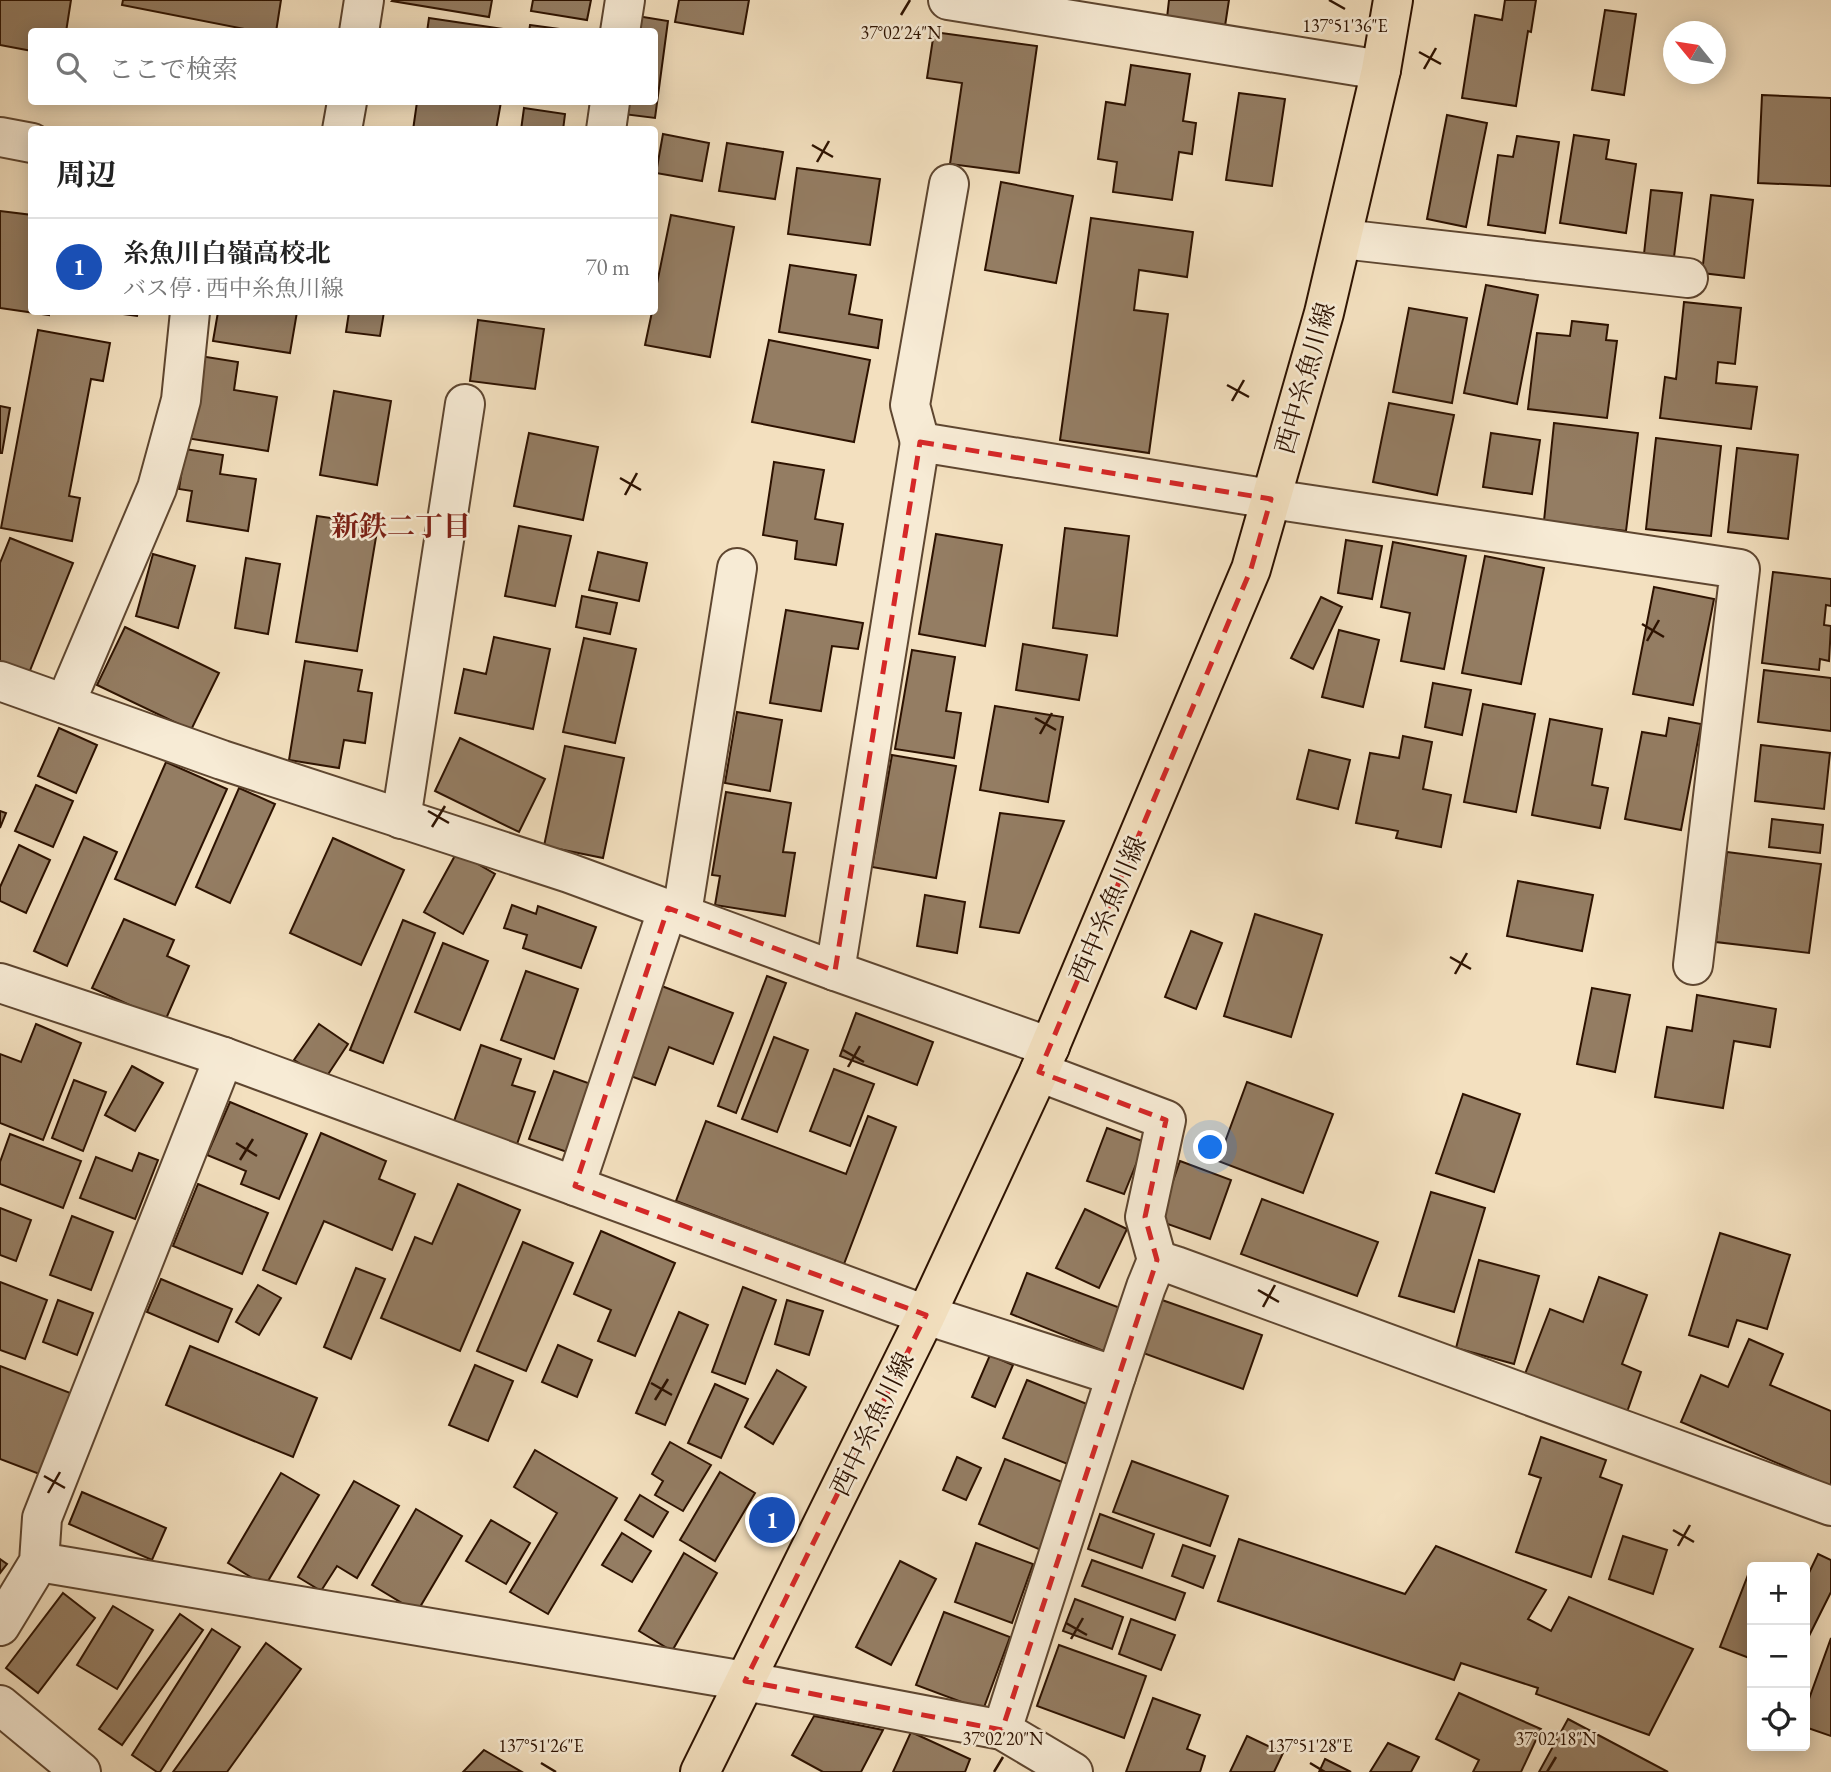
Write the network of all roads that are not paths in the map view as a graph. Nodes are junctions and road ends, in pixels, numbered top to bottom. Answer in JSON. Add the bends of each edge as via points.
{"nodes":[{"id":1,"x":364,"y":0,"type":"edge"},
{"id":2,"x":625,"y":0,"type":"edge"},
{"id":3,"x":948,"y":0,"type":"edge"},
{"id":4,"x":1393,"y":0,"type":"edge"},
{"id":5,"x":1121,"y":14,"type":"edge"},
{"id":6,"x":360,"y":28,"type":"edge"},
{"id":7,"x":621,"y":28,"type":"edge"},
{"id":8,"x":1381,"y":70,"type":"junction"},
{"id":9,"x":346,"y":105,"type":"edge"},
{"id":10,"x":610,"y":105,"type":"edge"},
{"id":11,"x":343,"y":126,"type":"edge"},
{"id":12,"x":607,"y":126,"type":"edge"},
{"id":13,"x":0,"y":138,"type":"edge"},
{"id":14,"x":28,"y":142,"type":"edge"},
{"id":15,"x":949,"y":184,"type":"dead end"},
{"id":16,"x":1342,"y":239,"type":"junction"},
{"id":17,"x":1688,"y":278,"type":"dead end"},
{"id":18,"x":190,"y":315,"type":"edge"},
{"id":19,"x":465,"y":404,"type":"dead end"},
{"id":20,"x":920,"y":442,"type":"junction"},
{"id":21,"x":1271,"y":499,"type":"junction"},
{"id":22,"x":737,"y":568,"type":"dead end"},
{"id":23,"x":0,"y":681,"type":"edge"},
{"id":24,"x":65,"y":704,"type":"junction"},
{"id":25,"x":401,"y":819,"type":"junction"},
{"id":26,"x":675,"y":911,"type":"junction"},
{"id":27,"x":1693,"y":965,"type":"dead end"},
{"id":28,"x":835,"y":971,"type":"junction"},
{"id":29,"x":0,"y":984,"type":"edge"},
{"id":30,"x":224,"y":1057,"type":"junction"},
{"id":31,"x":1044,"y":1059,"type":"junction"},
{"id":32,"x":575,"y":1186,"type":"junction"},
{"id":33,"x":1157,"y":1260,"type":"junction"},
{"id":34,"x":926,"y":1315,"type":"junction"},
{"id":35,"x":1116,"y":1376,"type":"junction"},
{"id":36,"x":1831,"y":1506,"type":"edge"},
{"id":37,"x":39,"y":1562,"type":"junction"},
{"id":38,"x":0,"y":1626,"type":"edge"},
{"id":39,"x":745,"y":1681,"type":"junction"},
{"id":40,"x":0,"y":1705,"type":"edge"},
{"id":41,"x":1002,"y":1730,"type":"junction"},
{"id":42,"x":81,"y":1772,"type":"edge"},
{"id":43,"x":700,"y":1772,"type":"edge"},
{"id":44,"x":1073,"y":1772,"type":"edge"}],
"edges":[{"from":1,"to":6,"type":"street"},
{"from":2,"to":7,"type":"street"},
{"from":3,"to":5,"type":"street"},
{"from":4,"to":8,"type":"main road","name":"西中糸魚川線"},
{"from":5,"to":8,"type":"street"},
{"from":8,"to":16,"type":"main road","name":"西中糸魚川線"},
{"from":9,"to":11,"type":"street"},
{"from":10,"to":12,"type":"street"},
{"from":13,"to":14,"type":"street"},
{"from":15,"to":20,"type":"street","via":[[910,405]]},
{"from":16,"to":17,"type":"street"},
{"from":16,"to":21,"type":"main road","name":"西中糸魚川線"},
{"from":18,"to":24,"type":"street","via":[[181,400],[157,488]]},
{"from":19,"to":25,"type":"street"},
{"from":20,"to":21,"type":"street"},
{"from":20,"to":28,"type":"street"},
{"from":21,"to":27,"type":"street","via":[[1740,569]]},
{"from":21,"to":31,"type":"main road","name":"西中糸魚川線","via":[[1251,569]]},
{"from":22,"to":26,"type":"street"},
{"from":23,"to":24,"type":"street"},
{"from":24,"to":25,"type":"street"},
{"from":25,"to":26,"type":"street"},
{"from":26,"to":28,"type":"street"},
{"from":26,"to":32,"type":"street"},
{"from":28,"to":31,"type":"street"},
{"from":29,"to":30,"type":"street"},
{"from":30,"to":32,"type":"street"},
{"from":30,"to":37,"type":"street","via":[[42,1518]]},
{"from":31,"to":33,"type":"street","via":[[1166,1120],[1145,1217]]},
{"from":31,"to":34,"type":"main road","name":"西中糸魚川線"},
{"from":32,"to":34,"type":"street"},
{"from":33,"to":35,"type":"street"},
{"from":33,"to":36,"type":"street"},
{"from":34,"to":35,"type":"street"},
{"from":34,"to":39,"type":"main road","name":"西中糸魚川線"},
{"from":35,"to":41,"type":"street"},
{"from":37,"to":38,"type":"street"},
{"from":37,"to":39,"type":"street"},
{"from":39,"to":41,"type":"street"},
{"from":39,"to":43,"type":"main road","name":"西中糸魚川線"},
{"from":40,"to":42,"type":"street"},
{"from":41,"to":44,"type":"street"}]}
